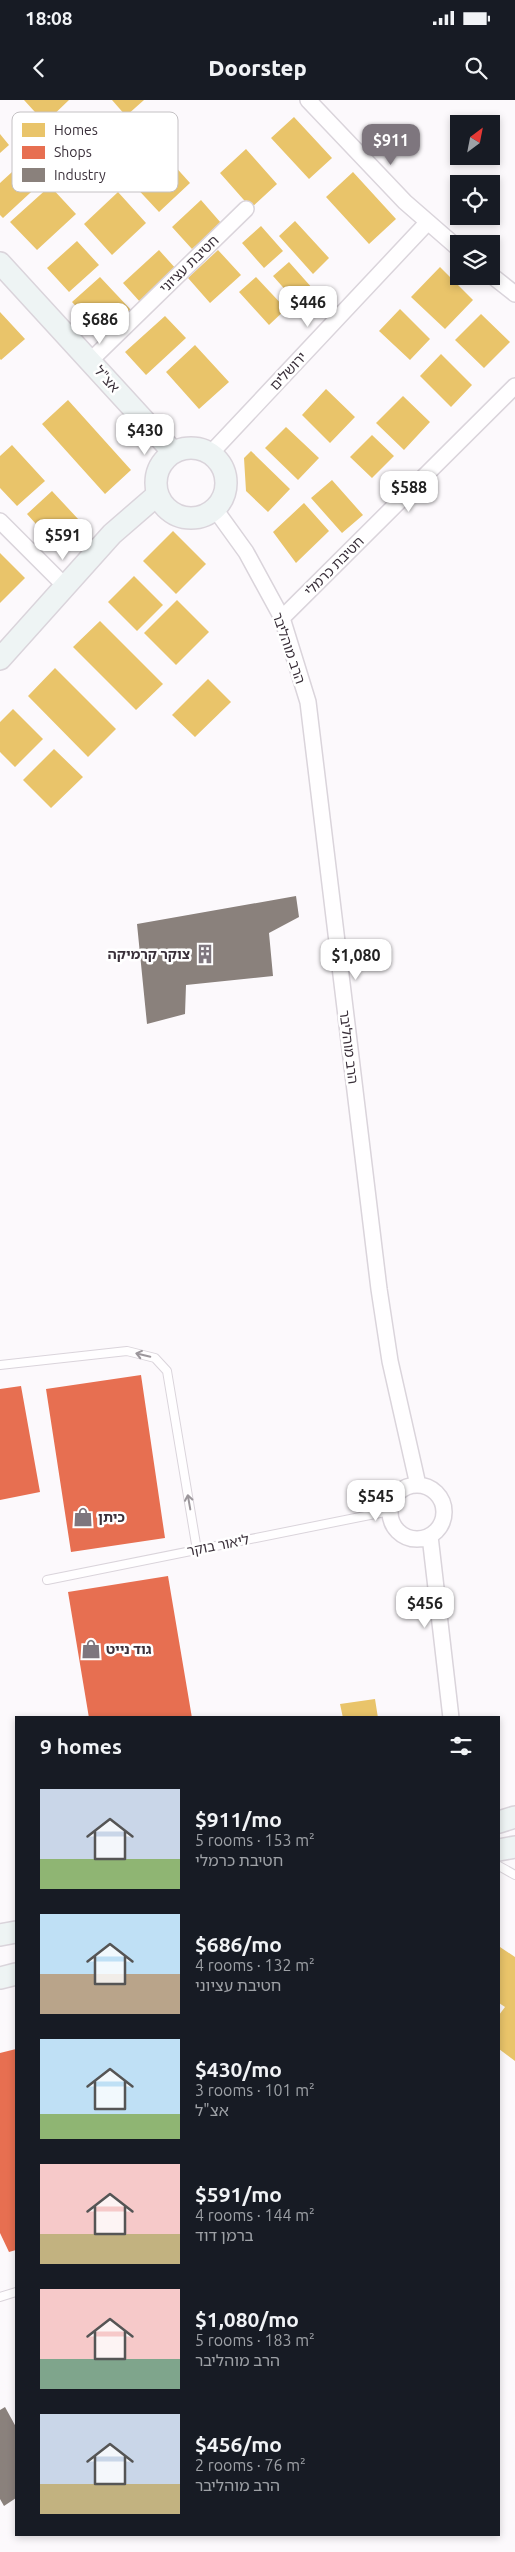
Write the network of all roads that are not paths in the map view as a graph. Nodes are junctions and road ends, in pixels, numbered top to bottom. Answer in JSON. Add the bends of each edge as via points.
{"nodes":[{"id":1,"x":308,"y":100,"type":"edge"},
{"id":2,"x":246,"y":208,"type":"dead end"},
{"id":3,"x":427,"y":223,"type":"junction"},
{"id":4,"x":450,"y":242,"type":"edge"},
{"id":5,"x":0,"y":263,"type":"edge"},
{"id":6,"x":500,"y":282,"type":"edge"},
{"id":7,"x":515,"y":294,"type":"edge"},
{"id":8,"x":90,"y":361,"type":"junction"},
{"id":9,"x":515,"y":386,"type":"edge"},
{"id":10,"x":173,"y":452,"type":"junction"},
{"id":11,"x":211,"y":453,"type":"junction"},
{"id":12,"x":158,"y":495,"type":"junction"},
{"id":13,"x":215,"y":509,"type":"junction"},
{"id":14,"x":0,"y":521,"type":"edge"},
{"id":15,"x":64,"y":586,"type":"junction"},
{"id":16,"x":282,"y":618,"type":"junction"},
{"id":17,"x":0,"y":659,"type":"edge"},
{"id":18,"x":0,"y":1365,"type":"edge"},
{"id":19,"x":418,"y":1485,"type":"junction"},
{"id":20,"x":390,"y":1511,"type":"junction"},
{"id":21,"x":430,"y":1536,"type":"junction"},
{"id":22,"x":197,"y":1550,"type":"junction"},
{"id":23,"x":47,"y":1580,"type":"dead end"},
{"id":24,"x":451,"y":1716,"type":"edge"},
{"id":25,"x":515,"y":1817,"type":"edge"},
{"id":26,"x":500,"y":1822,"type":"edge"},
{"id":27,"x":515,"y":1846,"type":"edge"},
{"id":28,"x":500,"y":1850,"type":"edge"},
{"id":29,"x":500,"y":1867,"type":"edge"},
{"id":30,"x":515,"y":1875,"type":"edge"},
{"id":31,"x":15,"y":1932,"type":"edge"},
{"id":32,"x":0,"y":1935,"type":"edge"},
{"id":33,"x":15,"y":1974,"type":"edge"},
{"id":34,"x":0,"y":1978,"type":"edge"},
{"id":35,"x":15,"y":2292,"type":"edge"},
{"id":36,"x":0,"y":2297,"type":"edge"}],
"edges":[{"from":1,"to":3,"type":"street"},
{"from":2,"to":8,"type":"street","name":"חטיבת עציוני"},
{"from":3,"to":4,"type":"street"},
{"from":3,"to":11,"type":"street","name":"ירושלים"},
{"from":5,"to":8,"type":"street","name":"אצ\"ל"},
{"from":6,"to":7,"type":"street"},
{"from":8,"to":10,"type":"street","name":"אצ\"ל"},
{"from":9,"to":16,"type":"street","name":"חטיבת כרמלי"},
{"from":10,"to":11,"type":"street","via":[[192,447]]},
{"from":10,"to":12,"type":"street","via":[[158,470],[155,482]]},
{"from":11,"to":13,"type":"street","via":[[224,470],[226,480],[226,490]]},
{"from":12,"to":13,"type":"street","via":[[163,505],[182,517],[194,518]]},
{"from":12,"to":15,"type":"street","via":[[112,534]]},
{"from":13,"to":16,"type":"street","name":"הרב מוהליבר","via":[[246,552]]},
{"from":14,"to":15,"type":"street"},
{"from":15,"to":17,"type":"street"},
{"from":16,"to":19,"type":"street","name":"הרב מוהליבר","via":[[308,702],[379,1289],[390,1361]]},
{"from":22,"to":18,"type":"lane","one_way":true,"via":[[166,1372],[155,1358],[127,1351]]},
{"from":19,"to":20,"type":"street","via":[[402,1490]]},
{"from":19,"to":21,"type":"street","via":[[434,1491],[443,1506],[442,1523]]},
{"from":20,"to":21,"type":"street","via":[[396,1529],[403,1535],[412,1539]]},
{"from":20,"to":22,"type":"lane","name":"ליאור בוקר"},
{"from":21,"to":24,"type":"street"},
{"from":22,"to":23,"type":"lane","name":"ליאור בוקר"},
{"from":25,"to":26,"type":"street"},
{"from":27,"to":28,"type":"street"},
{"from":29,"to":30,"type":"lane"},
{"from":31,"to":32,"type":"street"},
{"from":33,"to":34,"type":"street"},
{"from":35,"to":36,"type":"lane"}]}
